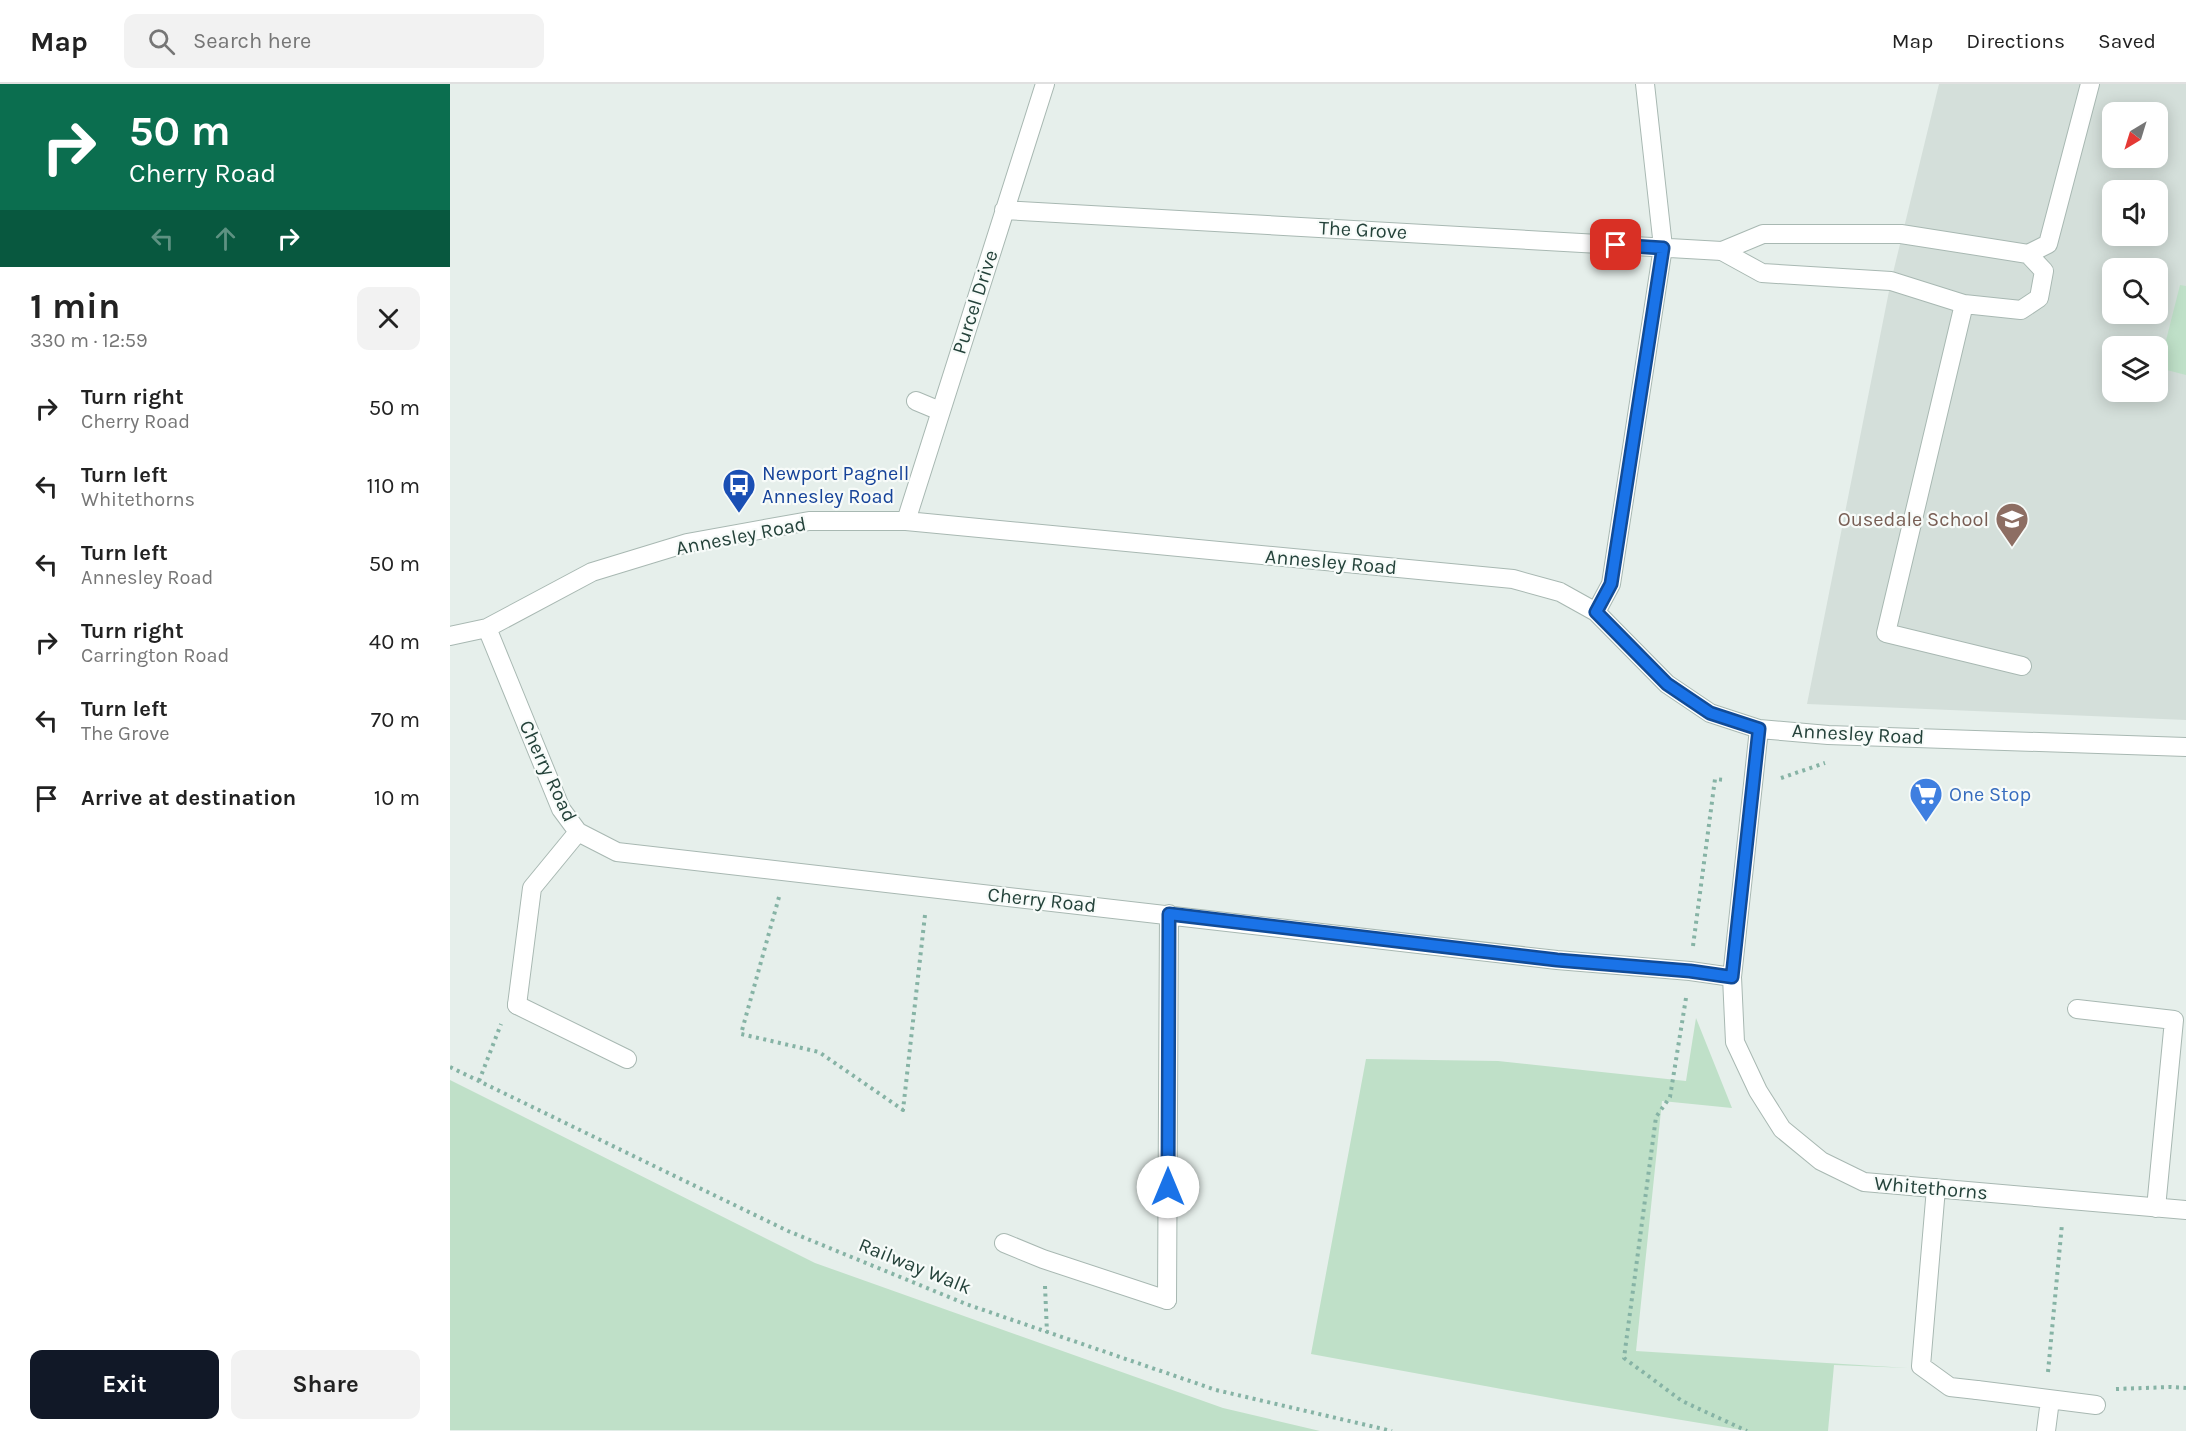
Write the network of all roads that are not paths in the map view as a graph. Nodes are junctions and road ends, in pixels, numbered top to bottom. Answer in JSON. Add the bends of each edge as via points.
{"nodes":[{"id":1,"x":1045,"y":84,"type":"edge"},
{"id":2,"x":1645,"y":84,"type":"edge"},
{"id":3,"x":2090,"y":84,"type":"edge"},
{"id":4,"x":1004,"y":210,"type":"junction"},
{"id":5,"x":1663,"y":248,"type":"junction"},
{"id":6,"x":1722,"y":251,"type":"junction"},
{"id":7,"x":2028,"y":254,"type":"junction"},
{"id":8,"x":1964,"y":304,"type":"junction"},
{"id":9,"x":916,"y":400,"type":"dead end"},
{"id":10,"x":940,"y":411,"type":"junction"},
{"id":11,"x":906,"y":521,"type":"junction"},
{"id":12,"x":1596,"y":612,"type":"junction"},
{"id":13,"x":487,"y":628,"type":"junction"},
{"id":14,"x":450,"y":636,"type":"edge"},
{"id":15,"x":2022,"y":666,"type":"dead end"},
{"id":16,"x":1759,"y":729,"type":"junction"},
{"id":17,"x":2186,"y":747,"type":"edge"},
{"id":18,"x":578,"y":832,"type":"junction"},
{"id":19,"x":1169,"y":914,"type":"junction"},
{"id":20,"x":1732,"y":977,"type":"junction"},
{"id":21,"x":2077,"y":1009,"type":"dead end"},
{"id":22,"x":627,"y":1059,"type":"dead end"},
{"id":23,"x":1936,"y":1188,"type":"junction"},
{"id":24,"x":2156,"y":1208,"type":"junction"},
{"id":25,"x":2186,"y":1210,"type":"edge"},
{"id":26,"x":1004,"y":1244,"type":"dead end"},
{"id":27,"x":2047,"y":1400,"type":"junction"},
{"id":28,"x":2096,"y":1405,"type":"dead end"},
{"id":29,"x":2046,"y":1431,"type":"edge"}],
"edges":[{"from":1,"to":4,"type":"street","name":"Purcel Drive"},
{"from":2,"to":5,"type":"street"},
{"from":3,"to":7,"type":"street","via":[[2048,244]]},
{"from":4,"to":5,"type":"street","name":"The Grove"},
{"from":4,"to":10,"type":"street","name":"Purcel Drive"},
{"from":5,"to":6,"type":"street","name":"The Grove"},
{"from":5,"to":12,"type":"street","via":[[1611,584]]},
{"from":6,"to":7,"type":"street","via":[[1763,234],[1902,234]]},
{"from":6,"to":8,"type":"street","via":[[1762,273],[1891,281]]},
{"from":7,"to":8,"type":"street","via":[[2044,270],[2039,298],[2021,310]]},
{"from":8,"to":15,"type":"street","via":[[1886,633]]},
{"from":9,"to":10,"type":"street"},
{"from":10,"to":11,"type":"street","name":"Purcel Drive"},
{"from":11,"to":12,"type":"street","name":"Annesley Road","via":[[1513,579],[1560,592]]},
{"from":11,"to":13,"type":"street","name":"Annesley Road","via":[[809,521],[687,543],[592,572]]},
{"from":12,"to":16,"type":"street","name":"Annesley Road","via":[[1667,684],[1710,713]]},
{"from":13,"to":14,"type":"street","name":"Annesley Road"},
{"from":13,"to":18,"type":"street","name":"Cherry Road","via":[[561,809]]},
{"from":16,"to":17,"type":"street","name":"Annesley Road","via":[[1828,735]]},
{"from":16,"to":20,"type":"street","name":"Whitethorns"},
{"from":18,"to":19,"type":"street","name":"Cherry Road","via":[[617,852]]},
{"from":18,"to":22,"type":"street","via":[[532,888],[517,1005]]},
{"from":19,"to":20,"type":"street","name":"Cherry Road"},
{"from":19,"to":26,"type":"street","via":[[1167,1300]]},
{"from":20,"to":23,"type":"street","name":"Whitethorns","via":[[1735,1042],[1758,1091],[1782,1129],[1821,1161],[1864,1182]]},
{"from":21,"to":24,"type":"street","via":[[2174,1020]]},
{"from":23,"to":24,"type":"street","name":"Whitethorns"},
{"from":23,"to":27,"type":"street","via":[[1920,1366],[1950,1387]]},
{"from":24,"to":25,"type":"street","name":"Whitethorns"},
{"from":27,"to":28,"type":"street"},
{"from":27,"to":29,"type":"street"}]}
